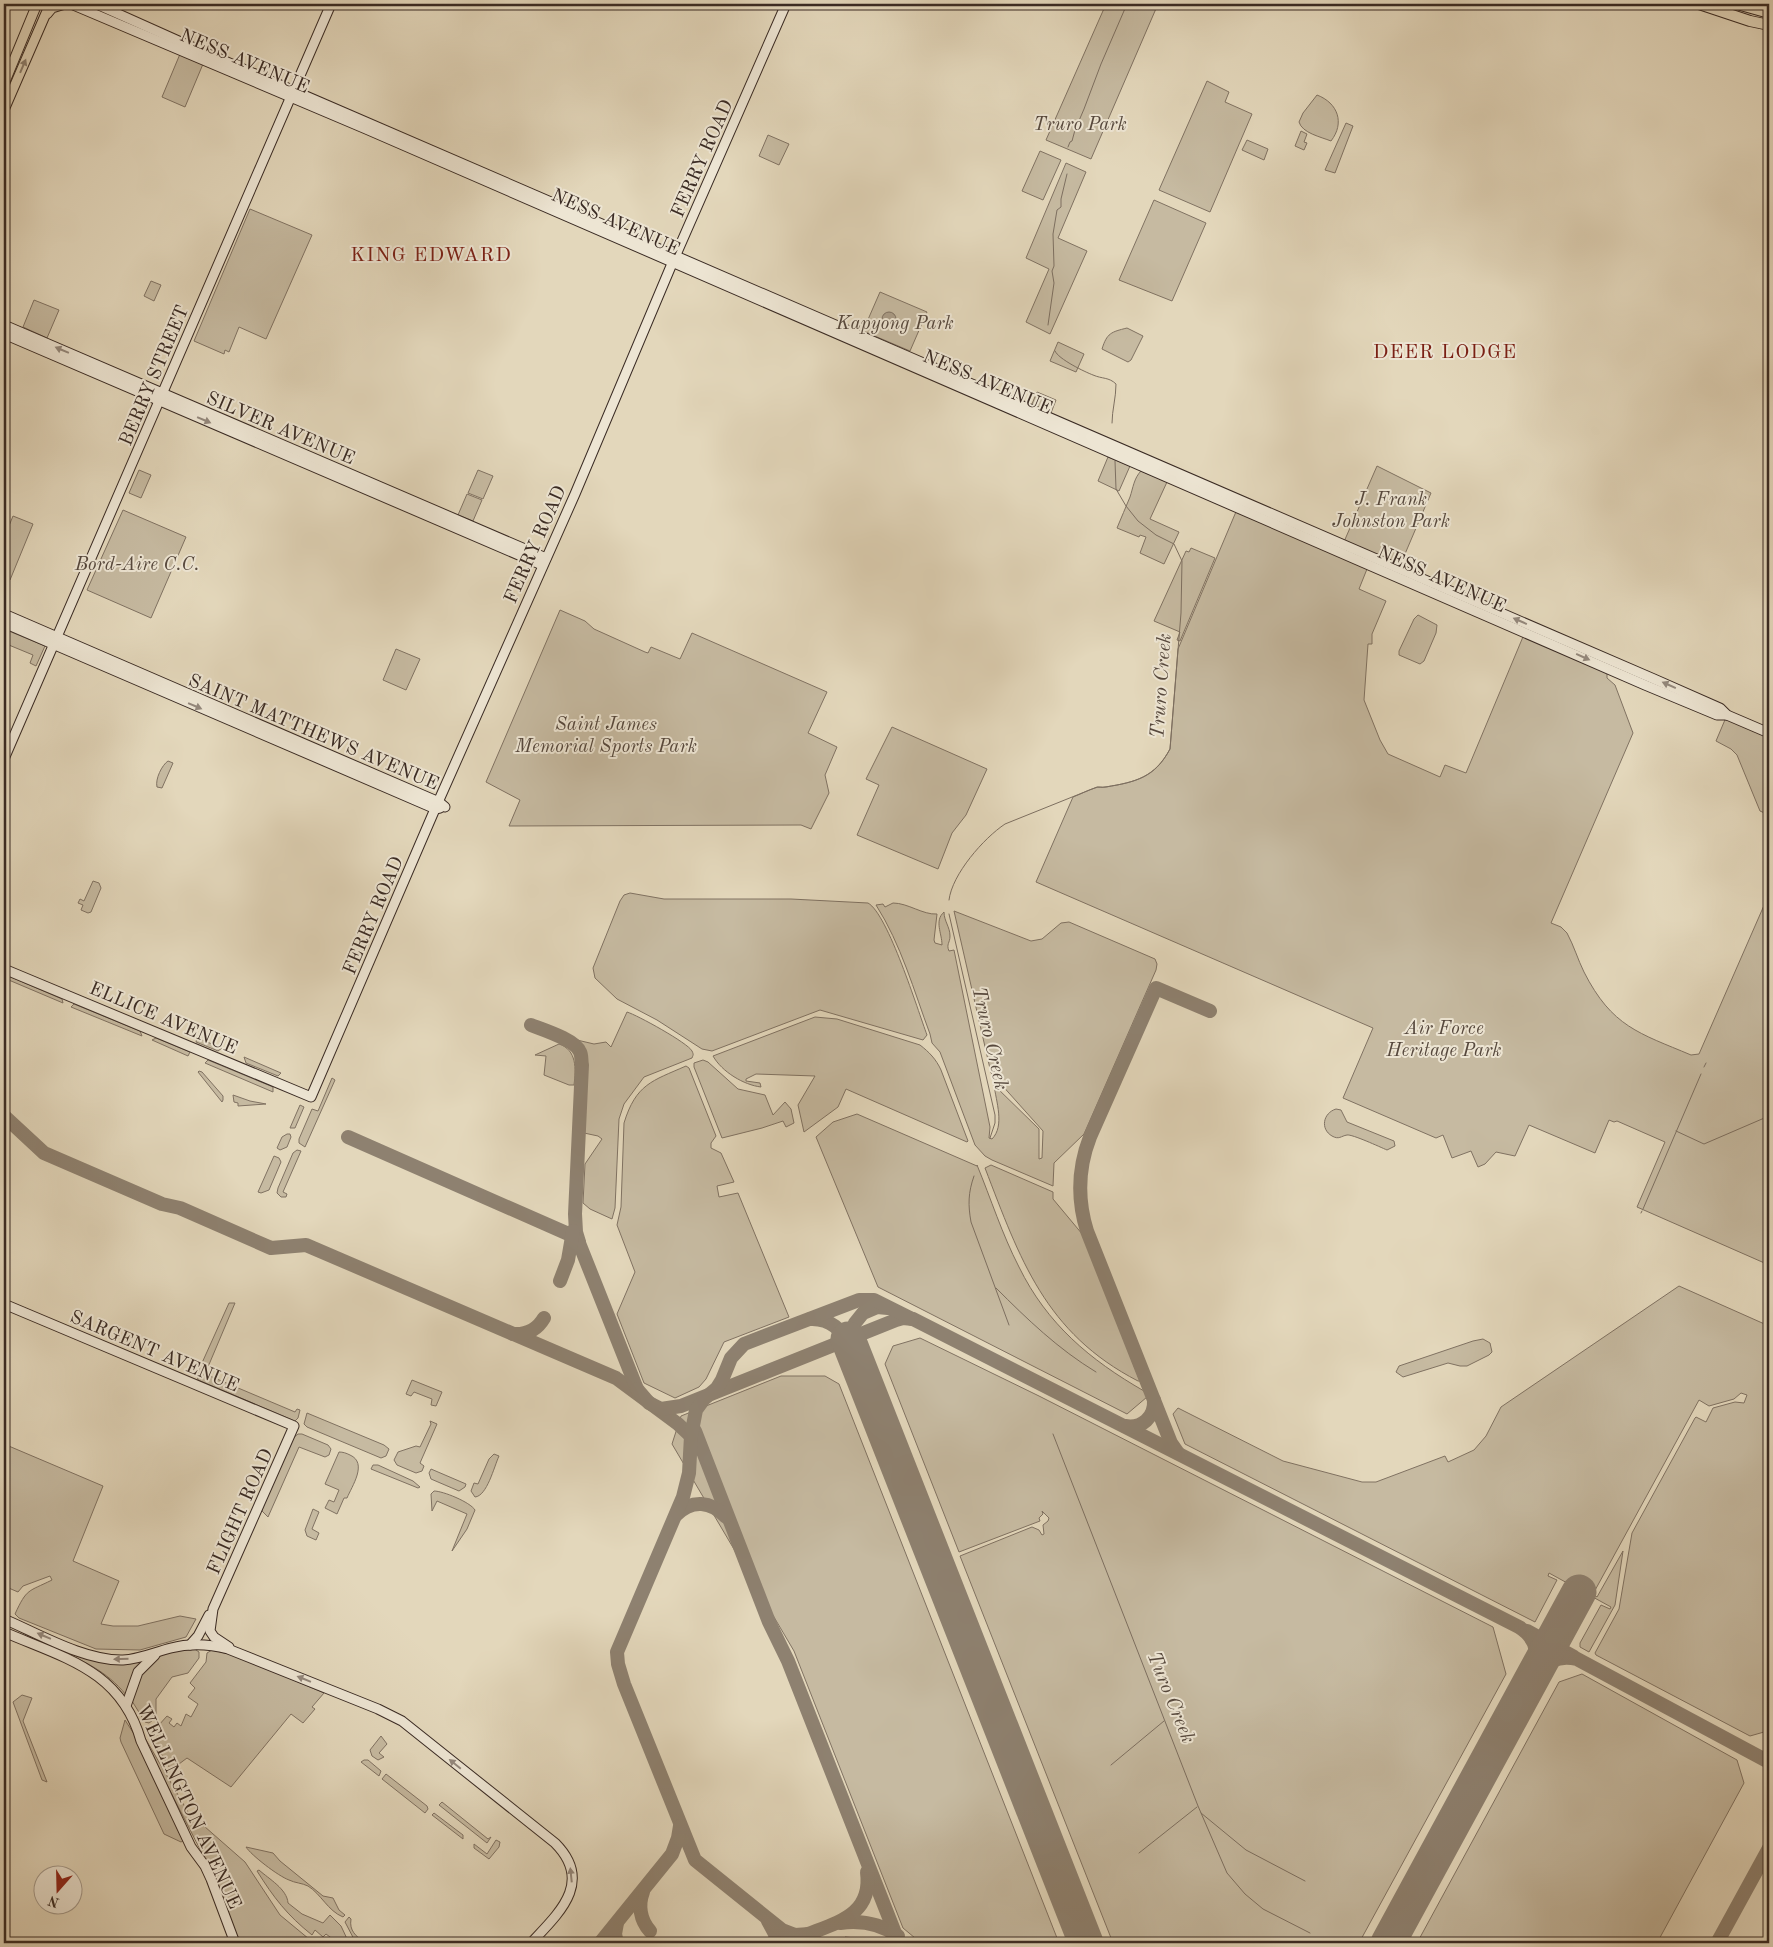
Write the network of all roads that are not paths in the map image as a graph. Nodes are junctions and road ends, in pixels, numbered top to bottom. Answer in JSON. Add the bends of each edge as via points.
{"nodes":[{"id":1,"x":34,"y":4,"type":"edge"},
{"id":2,"x":38,"y":4,"type":"edge"},
{"id":3,"x":50,"y":4,"type":"edge"},
{"id":4,"x":65,"y":4,"type":"edge"},
{"id":5,"x":71,"y":4,"type":"edge"},
{"id":6,"x":96,"y":4,"type":"edge"},
{"id":7,"x":331,"y":4,"type":"edge"},
{"id":8,"x":786,"y":4,"type":"edge"},
{"id":9,"x":1699,"y":4,"type":"edge"},
{"id":10,"x":1736,"y":4,"type":"edge"},
{"id":11,"x":1769,"y":13,"type":"edge"},
{"id":12,"x":33,"y":14,"type":"junction"},
{"id":13,"x":45,"y":16,"type":"junction"},
{"id":14,"x":1769,"y":25,"type":"edge"},
{"id":15,"x":4,"y":84,"type":"edge"},
{"id":16,"x":292,"y":94,"type":"junction"},
{"id":17,"x":4,"y":110,"type":"edge"},
{"id":18,"x":674,"y":259,"type":"junction"},
{"id":19,"x":687,"y":269,"type":"junction"},
{"id":20,"x":669,"y":273,"type":"junction"},
{"id":21,"x":4,"y":325,"type":"edge"},
{"id":22,"x":4,"y":334,"type":"edge"},
{"id":23,"x":161,"y":397,"type":"junction"},
{"id":24,"x":544,"y":562,"type":"junction"},
{"id":25,"x":4,"y":614,"type":"edge"},
{"id":26,"x":4,"y":623,"type":"edge"},
{"id":27,"x":55,"y":641,"type":"junction"},
{"id":28,"x":1728,"y":715,"type":"junction"},
{"id":29,"x":1769,"y":733,"type":"edge"},
{"id":30,"x":4,"y":759,"type":"edge"},
{"id":31,"x":437,"y":806,"type":"junction"},
{"id":32,"x":4,"y":969,"type":"edge"},
{"id":33,"x":311,"y":1097,"type":"joint"},
{"id":34,"x":4,"y":1304,"type":"edge"},
{"id":35,"x":294,"y":1426,"type":"joint"},
{"id":36,"x":214,"y":1608,"type":"junction"},
{"id":37,"x":4,"y":1620,"type":"edge"},
{"id":38,"x":4,"y":1632,"type":"edge"},
{"id":39,"x":190,"y":1645,"type":"junction"},
{"id":40,"x":159,"y":1652,"type":"junction"},
{"id":41,"x":236,"y":1652,"type":"junction"},
{"id":42,"x":126,"y":1706,"type":"junction"},
{"id":43,"x":235,"y":1943,"type":"edge"},
{"id":44,"x":531,"y":1943,"type":"edge"}],
"edges":[{"from":1,"to":12,"type":"main road"},
{"from":2,"to":12,"type":"main road"},
{"from":3,"to":13,"type":"main road"},
{"from":4,"to":13,"type":"main road","via":[[52,8]]},
{"from":5,"to":16,"type":"main road","name":"NESS AVENUE"},
{"from":6,"to":16,"type":"main road","name":"NESS AVENUE"},
{"from":7,"to":16,"type":"main road","name":"BERRY STREET"},
{"from":8,"to":18,"type":"main road","name":"FERRY ROAD"},
{"from":9,"to":14,"type":"highway"},
{"from":10,"to":11,"type":"highway"},
{"from":12,"to":15,"type":"main road"},
{"from":17,"to":13,"type":"main road","one_way":true},
{"from":16,"to":18,"type":"main road","name":"NESS AVENUE"},
{"from":16,"to":23,"type":"main road","name":"BERRY STREET"},
{"from":18,"to":19,"type":"main road","name":"NESS AVENUE"},
{"from":18,"to":20,"type":"main road","name":"FERRY ROAD"},
{"from":28,"to":18,"type":"main road","name":"NESS AVENUE","one_way":true,"via":[[1720,708],[1664,683]]},
{"from":19,"to":20,"type":"main road"},
{"from":19,"to":28,"type":"main road","name":"NESS AVENUE","one_way":true,"via":[[1645,685],[1717,715]]},
{"from":20,"to":24,"type":"main road","name":"FERRY ROAD"},
{"from":23,"to":21,"type":"main road","name":"SILVER AVENUE","one_way":true},
{"from":22,"to":23,"type":"main road","name":"SILVER AVENUE"},
{"from":23,"to":24,"type":"main road","name":"SILVER AVENUE"},
{"from":23,"to":27,"type":"main road","name":"BERRY STREET"},
{"from":24,"to":31,"type":"main road","name":"FERRY ROAD"},
{"from":25,"to":27,"type":"main road","name":"SAINT MATTHEWS AVENUE"},
{"from":26,"to":27,"type":"main road","name":"SAINT MATTHEWS AVENUE"},
{"from":27,"to":30,"type":"main road","name":"BERRY STREET"},
{"from":27,"to":31,"type":"main road","name":"SAINT MATTHEWS AVENUE"},
{"from":28,"to":29,"type":"main road","name":"NESS AVENUE"},
{"from":31,"to":33,"type":"main road","name":"FERRY ROAD"},
{"from":32,"to":33,"type":"main road","name":"ELLICE AVENUE"},
{"from":34,"to":35,"type":"main road","name":"SARGENT AVENUE"},
{"from":35,"to":36,"type":"main road","name":"FLIGHT ROAD"},
{"from":36,"to":39,"type":"main road"},
{"from":36,"to":41,"type":"main road","via":[[210,1632]]},
{"from":40,"to":37,"type":"main road","one_way":true,"via":[[134,1659],[97,1657]]},
{"from":38,"to":42,"type":"main road","name":"WELLINGTON AVENUE","via":[[89,1669],[109,1684]]},
{"from":39,"to":40,"type":"main road"},
{"from":39,"to":41,"type":"main road"},
{"from":40,"to":42,"type":"main road","via":[[138,1672]]},
{"from":44,"to":41,"type":"main road","one_way":true,"via":[[564,1905],[572,1888],[569,1862],[555,1843],[394,1717]]},
{"from":42,"to":43,"type":"main road","name":"WELLINGTON AVENUE","via":[[191,1847],[211,1879]]}]}
